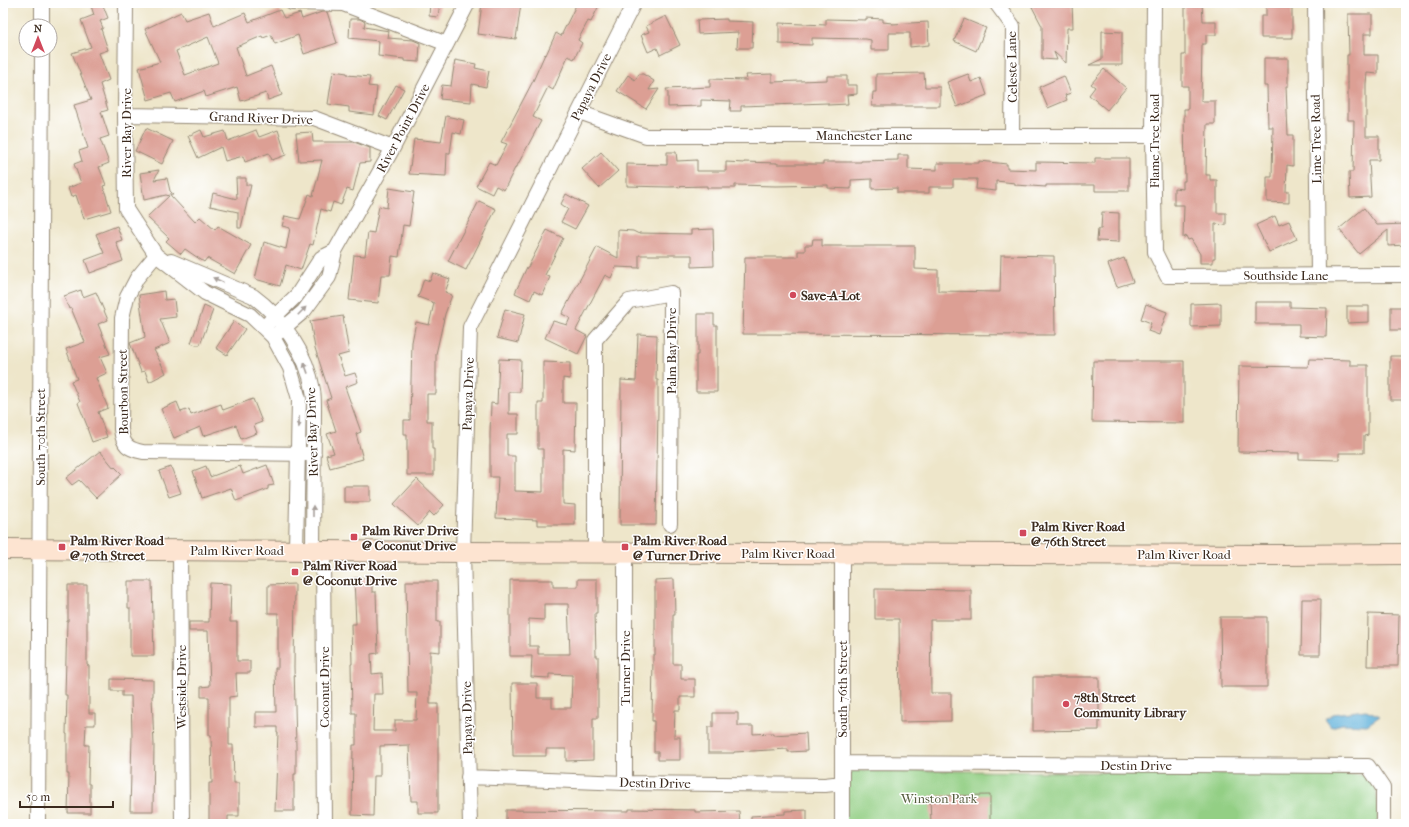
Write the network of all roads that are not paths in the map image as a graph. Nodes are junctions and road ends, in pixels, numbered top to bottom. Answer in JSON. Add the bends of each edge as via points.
{"nodes":[{"id":1,"x":42,"y":3,"type":"edge"},
{"id":2,"x":126,"y":3,"type":"edge"},
{"id":3,"x":292,"y":3,"type":"edge"},
{"id":4,"x":468,"y":3,"type":"edge"},
{"id":5,"x":634,"y":3,"type":"edge"},
{"id":6,"x":996,"y":3,"type":"edge"},
{"id":7,"x":1154,"y":3,"type":"edge"},
{"id":8,"x":1315,"y":3,"type":"edge"},
{"id":9,"x":42,"y":18,"type":"edge"},
{"id":10,"x":447,"y":44,"type":"junction"},
{"id":11,"x":42,"y":58,"type":"edge"},
{"id":12,"x":579,"y":112,"type":"junction"},
{"id":13,"x":125,"y":115,"type":"junction"},
{"id":14,"x":1012,"y":135,"type":"junction"},
{"id":15,"x":1153,"y":136,"type":"junction"},
{"id":16,"x":393,"y":148,"type":"junction"},
{"id":17,"x":335,"y":251,"type":"junction"},
{"id":18,"x":156,"y":255,"type":"junction"},
{"id":19,"x":1318,"y":275,"type":"junction"},
{"id":20,"x":1406,"y":275,"type":"edge"},
{"id":21,"x":1167,"y":276,"type":"joint"},
{"id":22,"x":275,"y":316,"type":"junction"},
{"id":23,"x":284,"y":327,"type":"junction"},
{"id":24,"x":268,"y":332,"type":"junction"},
{"id":25,"x":298,"y":454,"type":"junction"},
{"id":26,"x":314,"y":454,"type":"junction"},
{"id":27,"x":670,"y":524,"type":"dead end"},
{"id":28,"x":3,"y":549,"type":"edge"},
{"id":29,"x":39,"y":549,"type":"junction"},
{"id":30,"x":180,"y":550,"type":"junction"},
{"id":31,"x":311,"y":550,"type":"junction"},
{"id":32,"x":463,"y":552,"type":"junction"},
{"id":33,"x":595,"y":552,"type":"junction"},
{"id":34,"x":625,"y":553,"type":"junction"},
{"id":35,"x":842,"y":553,"type":"junction"},
{"id":36,"x":1406,"y":554,"type":"edge"},
{"id":37,"x":842,"y":763,"type":"junction"},
{"id":38,"x":468,"y":777,"type":"junction"},
{"id":39,"x":625,"y":783,"type":"junction"},
{"id":40,"x":842,"y":783,"type":"junction"},
{"id":41,"x":38,"y":824,"type":"edge"},
{"id":42,"x":182,"y":824,"type":"edge"},
{"id":43,"x":325,"y":824,"type":"edge"},
{"id":44,"x":470,"y":824,"type":"edge"},
{"id":45,"x":842,"y":824,"type":"edge"},
{"id":46,"x":1383,"y":824,"type":"edge"}],
"edges":[{"from":1,"to":9,"type":"street"},
{"from":2,"to":13,"type":"street","name":"River Bay Drive"},
{"from":3,"to":10,"type":"street","via":[[343,4]]},
{"from":4,"to":10,"type":"street","name":"River Point Drive"},
{"from":5,"to":12,"type":"street","name":"Papaya Drive"},
{"from":6,"to":14,"type":"street","name":"Celeste Lane","via":[[1013,26]]},
{"from":7,"to":15,"type":"street","name":"Flame Tree Road"},
{"from":8,"to":19,"type":"street","name":"Lime Tree Road"},
{"from":10,"to":16,"type":"street","name":"River Point Drive"},
{"from":11,"to":29,"type":"street","name":"South 70th Street"},
{"from":12,"to":14,"type":"street","name":"Manchester Lane","via":[[646,136]]},
{"from":12,"to":32,"type":"street","name":"Papaya Drive","via":[[470,327]]},
{"from":13,"to":16,"type":"street","name":"Grand River Drive","via":[[314,118]]},
{"from":13,"to":18,"type":"street","name":"River Bay Drive","via":[[126,209]]},
{"from":14,"to":15,"type":"street","name":"Manchester Lane"},
{"from":15,"to":21,"type":"street","name":"Flame Tree Road","via":[[1155,252]]},
{"from":16,"to":17,"type":"street","name":"River Point Drive"},
{"from":17,"to":22,"type":"street","name":"River Point Drive","via":[[321,258],[297,295]]},
{"from":23,"to":17,"type":"street","name":"River Point Drive","one_way":true,"via":[[304,311],[329,277]]},
{"from":22,"to":18,"type":"street","name":"River Bay Drive","one_way":true,"via":[[264,303],[253,296]]},
{"from":18,"to":24,"type":"street","name":"River Bay Drive","via":[[205,293],[250,315]]},
{"from":18,"to":25,"type":"street","name":"Bourbon Street","via":[[137,278],[127,297],[122,318],[121,429],[126,446],[143,452]]},
{"from":19,"to":20,"type":"street","name":"Southside Lane"},
{"from":19,"to":21,"type":"street","name":"Southside Lane"},
{"from":22,"to":23,"type":"street","name":"River Bay Drive"},
{"from":22,"to":24,"type":"street","name":"River Point Drive"},
{"from":23,"to":24,"type":"street","name":"River Point Drive"},
{"from":26,"to":23,"type":"street","name":"River Bay Drive","one_way":true,"via":[[313,390],[300,352]]},
{"from":24,"to":25,"type":"street","name":"River Bay Drive","one_way":true,"via":[[290,368],[299,399]]},
{"from":25,"to":26,"type":"street","name":"Bourbon Street"},
{"from":25,"to":31,"type":"street","name":"River Bay Drive"},
{"from":31,"to":26,"type":"street","name":"River Bay Drive","one_way":true},
{"from":27,"to":33,"type":"street","name":"Palm Bay Drive","via":[[671,293],[629,301],[595,340]]},
{"from":28,"to":29,"type":"street","name":"Palm River Road"},
{"from":29,"to":30,"type":"street","name":"Palm River Road"},
{"from":29,"to":41,"type":"street","name":"South 70th Street"},
{"from":30,"to":31,"type":"street","name":"Palm River Road"},
{"from":30,"to":42,"type":"street","name":"Westside Drive"},
{"from":31,"to":32,"type":"street","name":"Palm River Road"},
{"from":31,"to":43,"type":"street","name":"Coconut Drive"},
{"from":32,"to":33,"type":"street","name":"Palm River Road"},
{"from":32,"to":38,"type":"street","name":"Papaya Drive"},
{"from":33,"to":34,"type":"street","name":"Palm River Road"},
{"from":34,"to":35,"type":"street","name":"Palm River Road"},
{"from":34,"to":39,"type":"street","name":"Turner Drive"},
{"from":35,"to":36,"type":"street","name":"Palm River Road"},
{"from":35,"to":37,"type":"street","name":"South 76th Street"},
{"from":37,"to":40,"type":"street","name":"South 76th Street"},
{"from":37,"to":46,"type":"street","name":"Destin Drive","via":[[1368,766],[1383,788]]},
{"from":38,"to":39,"type":"street","name":"Destin Drive"},
{"from":38,"to":44,"type":"street","name":"Papaya Drive"},
{"from":39,"to":40,"type":"street","name":"Destin Drive"},
{"from":40,"to":45,"type":"street","name":"South 76th Street"}]}
